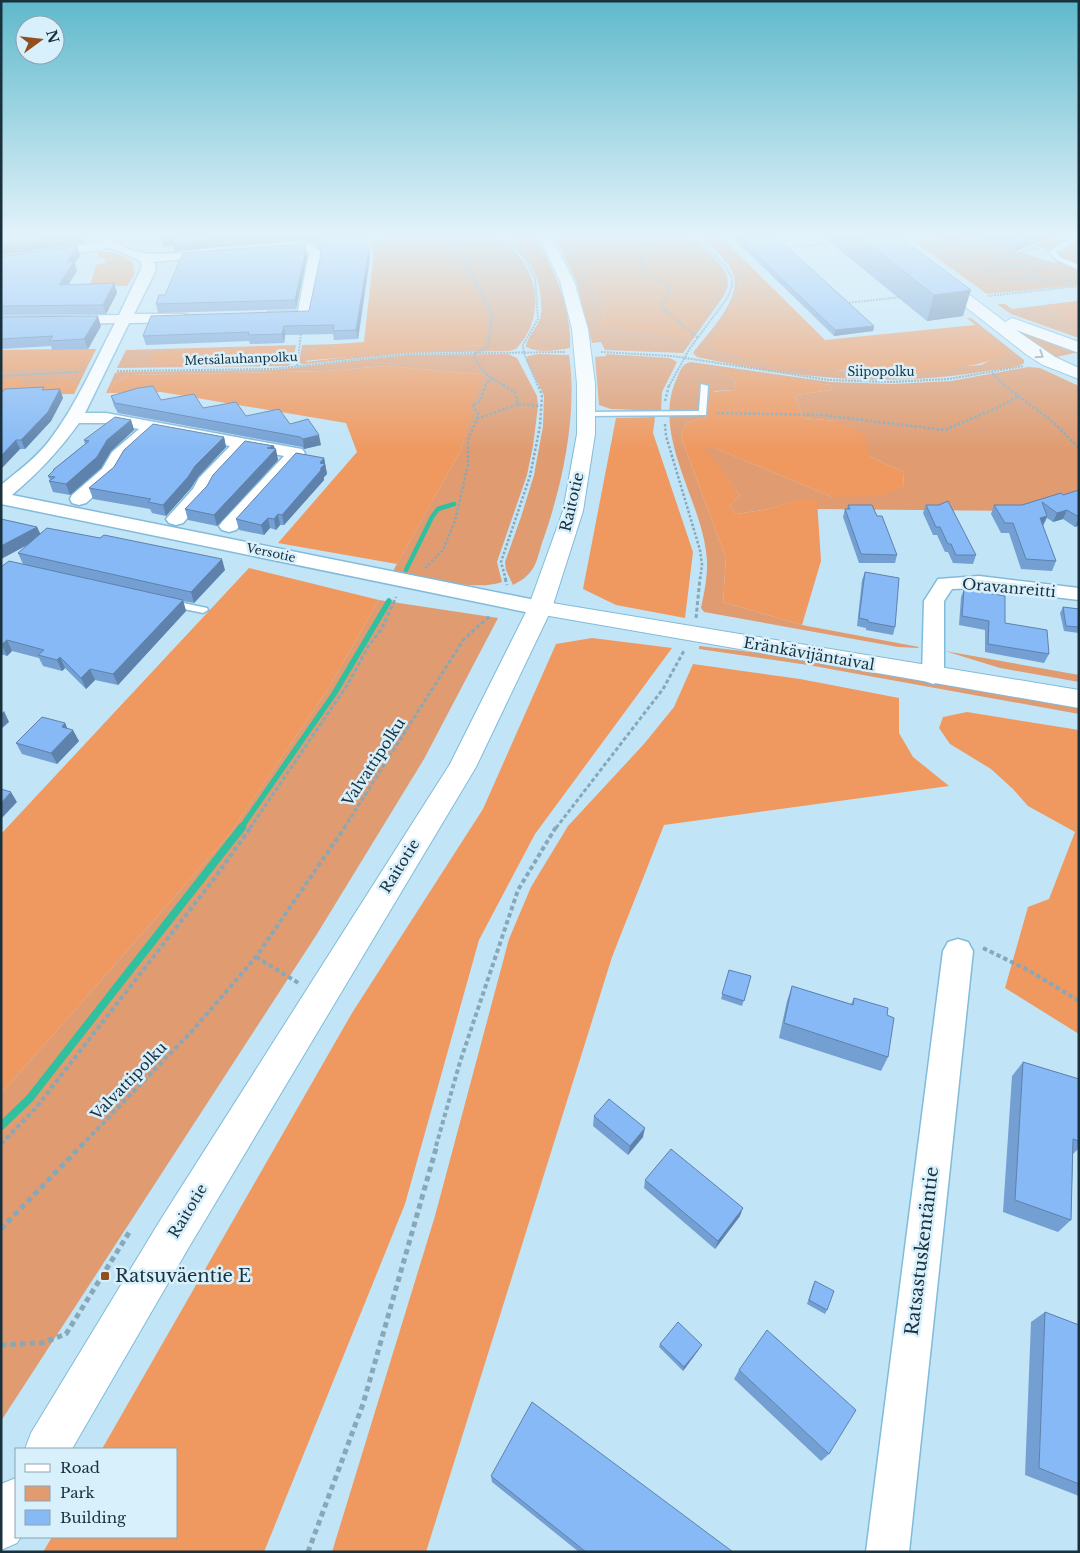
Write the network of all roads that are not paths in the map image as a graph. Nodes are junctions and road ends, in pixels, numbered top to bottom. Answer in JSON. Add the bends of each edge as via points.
{"nodes":[{"id":1,"x":130,"y":307,"type":"edge"},
{"id":2,"x":305,"y":307,"type":"edge"},
{"id":3,"x":574,"y":307,"type":"edge"},
{"id":4,"x":987,"y":307,"type":"edge"},
{"id":5,"x":990,"y":307,"type":"edge"},
{"id":6,"x":255,"y":316,"type":"edge"},
{"id":7,"x":196,"y":318,"type":"edge"},
{"id":8,"x":123,"y":320,"type":"junction"},
{"id":9,"x":1,"y":321,"type":"edge"},
{"id":10,"x":1079,"y":348,"type":"edge"},
{"id":11,"x":1079,"y":374,"type":"edge"},
{"id":12,"x":704,"y":386,"type":"dead end"},
{"id":13,"x":586,"y":414,"type":"junction"},
{"id":14,"x":74,"y":418,"type":"junction"},
{"id":15,"x":152,"y":426,"type":"junction"},
{"id":16,"x":243,"y":443,"type":"junction"},
{"id":17,"x":1,"y":497,"type":"edge"},
{"id":18,"x":79,"y":499,"type":"dead end"},
{"id":19,"x":176,"y":519,"type":"dead end"},
{"id":20,"x":229,"y":526,"type":"dead end"},
{"id":21,"x":1079,"y":594,"type":"edge"},
{"id":22,"x":157,"y":600,"type":"edge"},
{"id":23,"x":540,"y":608,"type":"junction"},
{"id":24,"x":203,"y":610,"type":"dead end"},
{"id":25,"x":933,"y":676,"type":"junction"},
{"id":26,"x":1079,"y":699,"type":"edge"},
{"id":27,"x":958,"y":951,"type":"road end"},
{"id":28,"x":48,"y":1448,"type":"edge"},
{"id":29,"x":15,"y":1503,"type":"edge"},
{"id":30,"x":1,"y":1527,"type":"edge"},
{"id":31,"x":887,"y":1552,"type":"edge"}],
"edges":[{"from":1,"to":8,"type":"street"},
{"from":2,"to":6,"type":"street","via":[[304,314]]},
{"from":3,"to":13,"type":"main road","name":"Raitotie","via":[[580,329]]},
{"from":4,"to":11,"type":"main road","one_way":true,"via":[[1049,361]]},
{"from":5,"to":10,"type":"main road","via":[[1022,327]]},
{"from":7,"to":8,"type":"street"},
{"from":8,"to":9,"type":"street"},
{"from":8,"to":14,"type":"street"},
{"from":12,"to":13,"type":"lane","via":[[703,413]]},
{"from":13,"to":23,"type":"main road","name":"Raitotie","via":[[586,434],[573,511]]},
{"from":14,"to":15,"type":"street","via":[[106,418]]},
{"from":14,"to":17,"type":"street","via":[[54,446]]},
{"from":15,"to":16,"type":"street"},
{"from":15,"to":18,"type":"street","via":[[118,456],[110,472]]},
{"from":16,"to":19,"type":"street","via":[[205,482],[202,491]]},
{"from":16,"to":20,"type":"street","via":[[296,453]]},
{"from":17,"to":23,"type":"street","name":"Versotie"},
{"from":21,"to":25,"type":"street","name":"Oravanreitti","via":[[979,582],[944,583],[934,601]]},
{"from":22,"to":24,"type":"lane"},
{"from":23,"to":25,"type":"main road","name":"Eränkävijäntaival"},
{"from":23,"to":28,"type":"main road","name":"Raitotie","via":[[462,767],[319,996]]},
{"from":25,"to":26,"type":"main road","name":"Eränkävijäntaival"},
{"from":27,"to":31,"type":"street","name":"Ratsastuskentäntie"},
{"from":29,"to":30,"type":"main road"}]}
